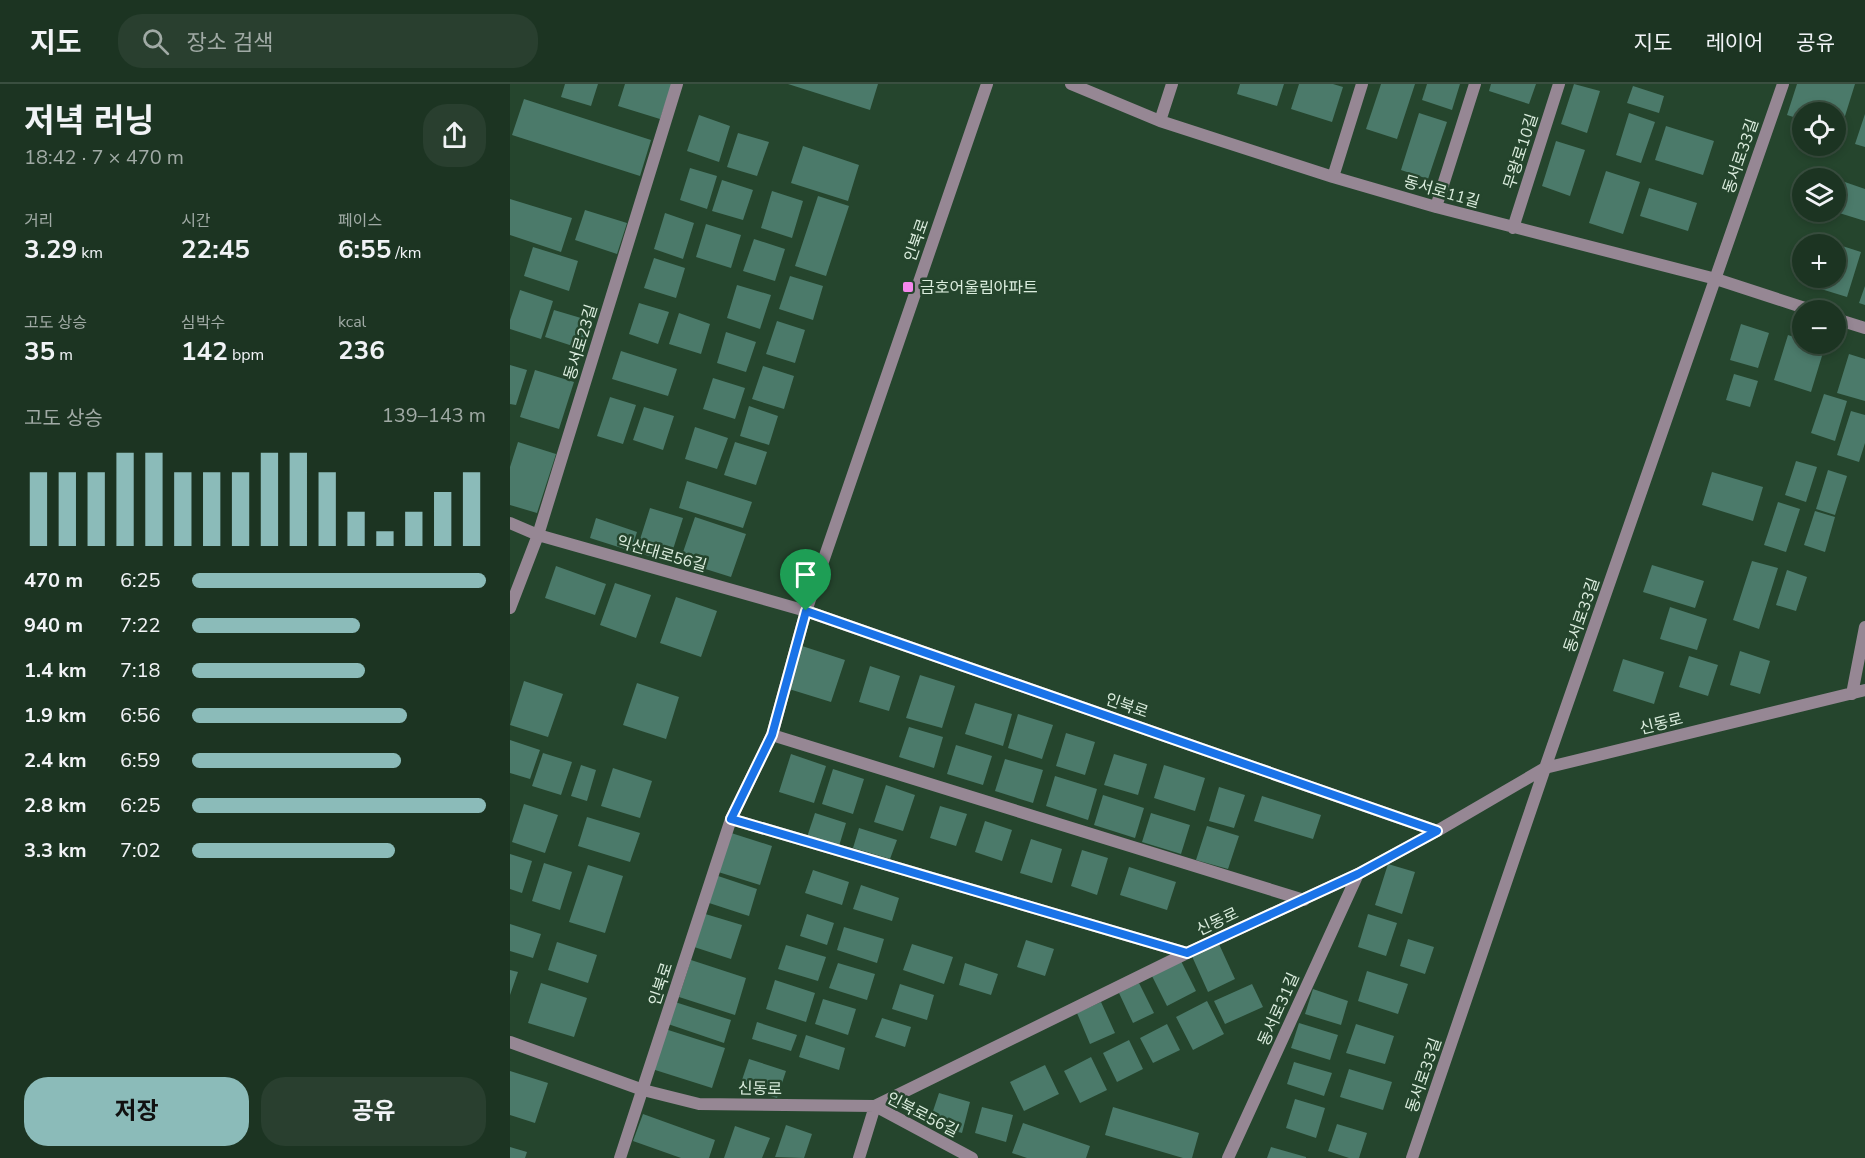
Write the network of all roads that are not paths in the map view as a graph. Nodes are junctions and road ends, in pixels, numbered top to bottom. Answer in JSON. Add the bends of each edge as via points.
{"nodes":[{"id":1,"x":677,"y":84,"type":"edge"},
{"id":2,"x":987,"y":84,"type":"edge"},
{"id":3,"x":1071,"y":84,"type":"edge"},
{"id":4,"x":1172,"y":84,"type":"edge"},
{"id":5,"x":1362,"y":84,"type":"edge"},
{"id":6,"x":1475,"y":84,"type":"edge"},
{"id":7,"x":1559,"y":84,"type":"edge"},
{"id":8,"x":1783,"y":84,"type":"edge"},
{"id":9,"x":1161,"y":121,"type":"junction"},
{"id":10,"x":1333,"y":177,"type":"junction"},
{"id":11,"x":1436,"y":207,"type":"junction"},
{"id":12,"x":1513,"y":228,"type":"junction"},
{"id":13,"x":1716,"y":279,"type":"junction"},
{"id":14,"x":1792,"y":304,"type":"edge"},
{"id":15,"x":1846,"y":322,"type":"edge"},
{"id":16,"x":1865,"y":328,"type":"edge"},
{"id":17,"x":510,"y":523,"type":"edge"},
{"id":18,"x":538,"y":536,"type":"junction"},
{"id":19,"x":510,"y":608,"type":"edge"},
{"id":20,"x":806,"y":611,"type":"junction"},
{"id":21,"x":1865,"y":627,"type":"edge"},
{"id":22,"x":1865,"y":690,"type":"edge"},
{"id":23,"x":1852,"y":694,"type":"junction"},
{"id":24,"x":772,"y":735,"type":"junction"},
{"id":25,"x":1545,"y":768,"type":"junction"},
{"id":26,"x":731,"y":819,"type":"junction"},
{"id":27,"x":1437,"y":831,"type":"junction"},
{"id":28,"x":1358,"y":874,"type":"junction"},
{"id":29,"x":1304,"y":900,"type":"junction"},
{"id":30,"x":1187,"y":953,"type":"junction"},
{"id":31,"x":510,"y":1042,"type":"edge"},
{"id":32,"x":643,"y":1090,"type":"junction"},
{"id":33,"x":875,"y":1106,"type":"junction"},
{"id":34,"x":620,"y":1158,"type":"edge"},
{"id":35,"x":859,"y":1158,"type":"edge"},
{"id":36,"x":972,"y":1158,"type":"edge"},
{"id":37,"x":1228,"y":1158,"type":"edge"},
{"id":38,"x":1412,"y":1158,"type":"edge"}],
"edges":[{"from":1,"to":18,"type":"street","name":"동서로23길"},
{"from":2,"to":20,"type":"street","name":"인북로"},
{"from":3,"to":9,"type":"street","name":"동서로11길"},
{"from":4,"to":9,"type":"street"},
{"from":5,"to":10,"type":"street"},
{"from":6,"to":11,"type":"street"},
{"from":7,"to":12,"type":"street","name":"무왕로10길"},
{"from":8,"to":13,"type":"street","name":"동서로33길"},
{"from":9,"to":10,"type":"street","name":"동서로11길"},
{"from":10,"to":11,"type":"street","name":"동서로11길"},
{"from":11,"to":12,"type":"street","name":"동서로11길"},
{"from":12,"to":13,"type":"street","name":"동서로11길"},
{"from":13,"to":14,"type":"street","name":"동서로11길"},
{"from":13,"to":25,"type":"street","name":"동서로33길"},
{"from":15,"to":16,"type":"street"},
{"from":17,"to":18,"type":"street","name":"익산대로56길"},
{"from":18,"to":19,"type":"street","name":"동서로23길"},
{"from":18,"to":20,"type":"street","name":"익산대로56길"},
{"from":20,"to":24,"type":"street","name":"인북로"},
{"from":20,"to":27,"type":"street","name":"인북로"},
{"from":21,"to":23,"type":"street"},
{"from":22,"to":23,"type":"street","name":"신동로"},
{"from":23,"to":25,"type":"street","name":"신동로"},
{"from":24,"to":26,"type":"street","name":"인북로"},
{"from":24,"to":29,"type":"street"},
{"from":25,"to":27,"type":"street","name":"신동로"},
{"from":25,"to":38,"type":"street","name":"동서로33길"},
{"from":26,"to":30,"type":"street"},
{"from":26,"to":32,"type":"street","name":"인북로"},
{"from":27,"to":28,"type":"street","name":"신동로"},
{"from":28,"to":29,"type":"street","name":"신동로"},
{"from":28,"to":37,"type":"street","name":"동서로31길"},
{"from":29,"to":30,"type":"street","name":"신동로"},
{"from":30,"to":33,"type":"street","name":"신동로"},
{"from":31,"to":32,"type":"street","name":"신동로"},
{"from":32,"to":33,"type":"street","name":"신동로","via":[[699,1104]]},
{"from":32,"to":34,"type":"street","name":"인북로"},
{"from":33,"to":35,"type":"street","name":"인북로56길"},
{"from":33,"to":36,"type":"street","name":"인북로56길"}]}
